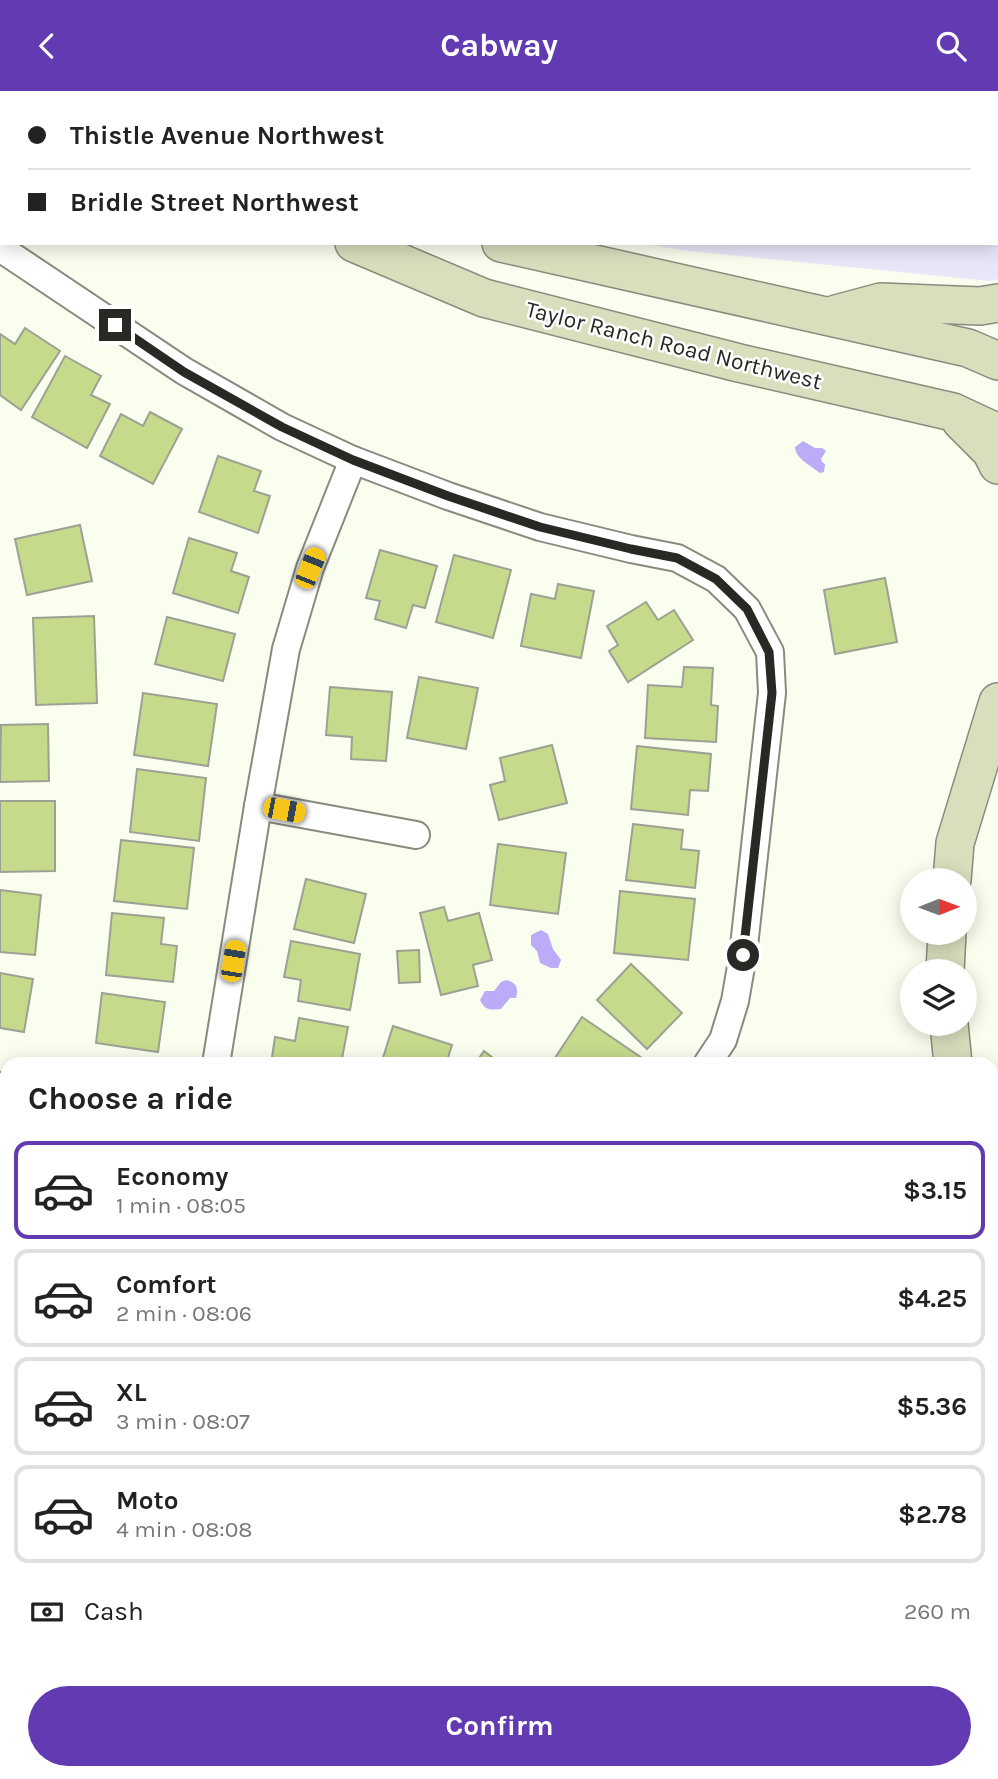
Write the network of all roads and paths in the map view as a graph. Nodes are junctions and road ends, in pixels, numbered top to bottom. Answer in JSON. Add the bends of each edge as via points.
{"nodes":[{"id":1,"x":359,"y":245,"type":"edge"},
{"id":2,"x":510,"y":245,"type":"edge"},
{"id":3,"x":0,"y":248,"type":"edge"},
{"id":4,"x":998,"y":303,"type":"edge"},
{"id":5,"x":826,"y":316,"type":"junction"},
{"id":6,"x":998,"y":361,"type":"edge"},
{"id":7,"x":953,"y":412,"type":"junction"},
{"id":8,"x":998,"y":433,"type":"edge"},
{"id":9,"x":353,"y":460,"type":"junction"},
{"id":10,"x":998,"y":465,"type":"edge"},
{"id":11,"x":997,"y":706,"type":"edge"},
{"id":12,"x":258,"y":806,"type":"junction"},
{"id":13,"x":416,"y":835,"type":"dead end"},
{"id":14,"x":953,"y":868,"type":"edge"},
{"id":15,"x":950,"y":1036,"type":"edge"},
{"id":16,"x":217,"y":1057,"type":"edge"},
{"id":17,"x":712,"y":1057,"type":"edge"},
{"id":18,"x":952,"y":1057,"type":"edge"}],
"edges":[{"from":1,"to":7,"type":"main road","name":"Taylor Ranch Road Northwest","via":[[485,298]]},
{"from":2,"to":5,"type":"main road"},
{"from":3,"to":9,"type":"street","via":[[184,372],[282,427]]},
{"from":4,"to":5,"type":"main road","via":[[881,302]]},
{"from":5,"to":6,"type":"main road","via":[[968,348]]},
{"from":7,"to":8,"type":"main road","name":"Taylor Ranch Road Northwest"},
{"from":7,"to":10,"type":"main road","via":[[991,451]]},
{"from":9,"to":12,"type":"street","via":[[310,568],[286,649]]},
{"from":9,"to":17,"type":"street","via":[[540,527],[677,558],[716,579],[747,609],[769,652],[772,693],[741,967],[723,1040]]},
{"from":11,"to":14,"type":"main road","via":[[955,843]]},
{"from":12,"to":13,"type":"street"},
{"from":12,"to":16,"type":"street"},
{"from":15,"to":18,"type":"main road"}]}
